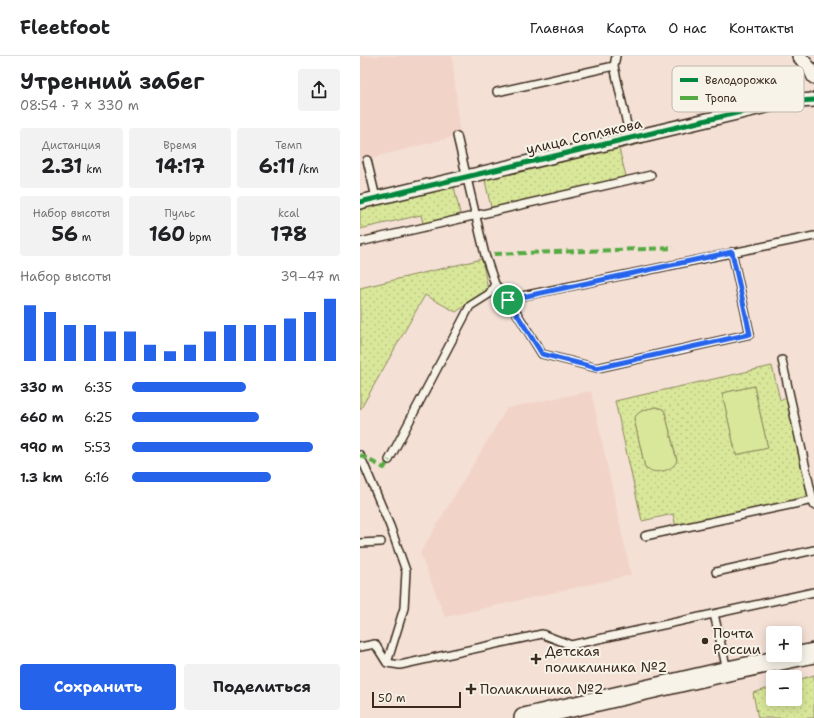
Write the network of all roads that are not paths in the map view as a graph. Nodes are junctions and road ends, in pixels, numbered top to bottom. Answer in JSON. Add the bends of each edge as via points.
{"nodes":[{"id":1,"x":616,"y":56,"type":"edge"},
{"id":2,"x":799,"y":56,"type":"edge"},
{"id":3,"x":614,"y":66,"type":"junction"},
{"id":4,"x":814,"y":77,"type":"edge"},
{"id":5,"x":497,"y":92,"type":"dead end"},
{"id":6,"x":814,"y":100,"type":"edge"},
{"id":7,"x":804,"y":101,"type":"edge"},
{"id":8,"x":740,"y":112,"type":"edge"},
{"id":9,"x":457,"y":136,"type":"dead end"},
{"id":10,"x":630,"y":138,"type":"junction"},
{"id":11,"x":367,"y":160,"type":"dead end"},
{"id":12,"x":651,"y":175,"type":"dead end"},
{"id":13,"x":466,"y":176,"type":"junction"},
{"id":14,"x":376,"y":198,"type":"junction"},
{"id":15,"x":360,"y":202,"type":"edge"},
{"id":16,"x":476,"y":216,"type":"junction"},
{"id":17,"x":814,"y":236,"type":"edge"},
{"id":18,"x":360,"y":242,"type":"edge"},
{"id":19,"x":732,"y":252,"type":"junction"},
{"id":20,"x":494,"y":284,"type":"junction"},
{"id":21,"x":508,"y":300,"type":"junction"},
{"id":22,"x":782,"y":360,"type":"dead end"},
{"id":23,"x":360,"y":455,"type":"edge"},
{"id":24,"x":389,"y":460,"type":"dead end"},
{"id":25,"x":813,"y":502,"type":"edge"},
{"id":26,"x":645,"y":536,"type":"dead end"},
{"id":27,"x":381,"y":542,"type":"dead end"},
{"id":28,"x":360,"y":543,"type":"edge"},
{"id":29,"x":814,"y":550,"type":"edge"},
{"id":30,"x":716,"y":572,"type":"dead end"},
{"id":31,"x":814,"y":592,"type":"edge"},
{"id":32,"x":714,"y":614,"type":"junction"},
{"id":33,"x":360,"y":647,"type":"edge"},
{"id":34,"x":814,"y":653,"type":"edge"},
{"id":35,"x":386,"y":663,"type":"junction"},
{"id":36,"x":728,"y":672,"type":"junction"},
{"id":37,"x":524,"y":718,"type":"edge"}],
"edges":[{"from":1,"to":3,"type":"lane"},
{"from":2,"to":4,"type":"street"},
{"from":3,"to":5,"type":"lane"},
{"from":3,"to":10,"type":"lane"},
{"from":6,"to":7,"type":"street","name":"улица Соплякова"},
{"from":8,"to":10,"type":"street","name":"улица Соплякова"},
{"from":9,"to":13,"type":"lane"},
{"from":10,"to":13,"type":"street","name":"улица Соплякова"},
{"from":11,"to":14,"type":"lane"},
{"from":12,"to":16,"type":"lane"},
{"from":13,"to":14,"type":"street","name":"улица Соплякова"},
{"from":13,"to":16,"type":"lane"},
{"from":14,"to":15,"type":"street","name":"улица Соплякова"},
{"from":16,"to":18,"type":"lane"},
{"from":16,"to":20,"type":"lane"},
{"from":17,"to":19,"type":"lane"},
{"from":19,"to":21,"type":"lane"},
{"from":19,"to":21,"type":"lane","via":[[750,334],[597,368],[542,354]]},
{"from":20,"to":21,"type":"lane"},
{"from":20,"to":24,"type":"lane","via":[[489,294],[470,306]]},
{"from":22,"to":25,"type":"lane"},
{"from":23,"to":35,"type":"lane","via":[[406,571],[404,608]]},
{"from":25,"to":26,"type":"lane"},
{"from":27,"to":28,"type":"lane"},
{"from":29,"to":30,"type":"lane"},
{"from":31,"to":32,"type":"lane"},
{"from":32,"to":35,"type":"lane","via":[[571,645],[542,634],[400,665]]},
{"from":32,"to":36,"type":"lane"},
{"from":33,"to":35,"type":"lane","via":[[375,644]]},
{"from":34,"to":36,"type":"main road"},
{"from":36,"to":37,"type":"main road"}]}
